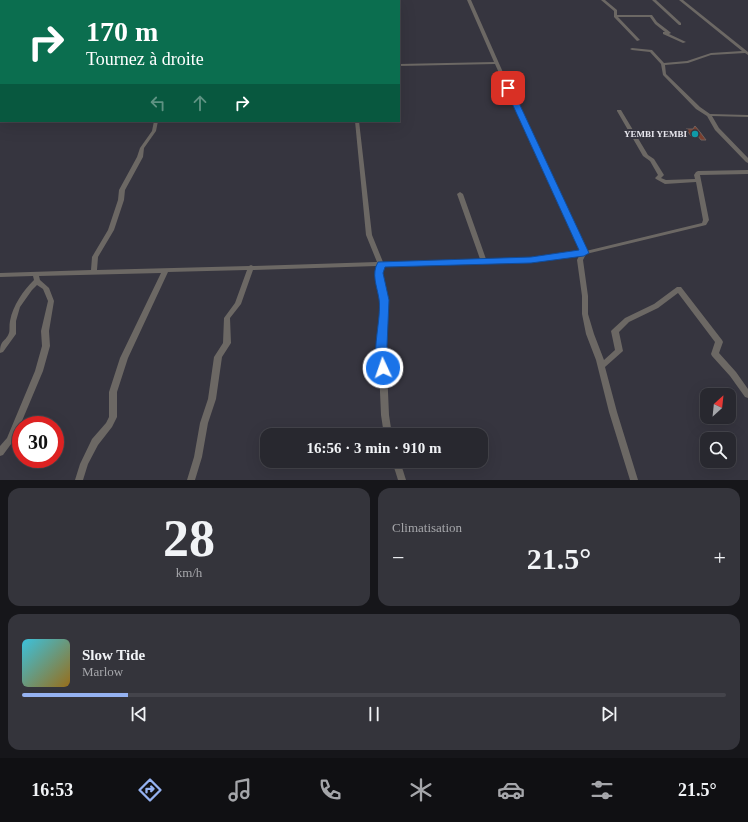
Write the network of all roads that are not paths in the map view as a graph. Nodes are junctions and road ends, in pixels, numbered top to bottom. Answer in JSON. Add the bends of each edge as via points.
{"nodes":[{"id":1,"x":469,"y":0,"type":"edge"},
{"id":2,"x":603,"y":0,"type":"edge"},
{"id":3,"x":654,"y":0,"type":"edge"},
{"id":4,"x":681,"y":0,"type":"edge"},
{"id":5,"x":615,"y":16,"type":"junction"},
{"id":6,"x":680,"y":24,"type":"dead end"},
{"id":7,"x":638,"y":40,"type":"dead end"},
{"id":8,"x":684,"y":42,"type":"dead end"},
{"id":9,"x":632,"y":49,"type":"dead end"},
{"id":10,"x":747,"y":51,"type":"edge"},
{"id":11,"x":497,"y":63,"type":"junction"},
{"id":12,"x":663,"y":64,"type":"junction"},
{"id":13,"x":400,"y":65,"type":"edge"},
{"id":14,"x":619,"y":112,"type":"dead end"},
{"id":15,"x":709,"y":115,"type":"junction"},
{"id":16,"x":748,"y":116,"type":"edge"},
{"id":17,"x":156,"y":122,"type":"edge"},
{"id":18,"x":357,"y":122,"type":"edge"},
{"id":19,"x":748,"y":161,"type":"edge"},
{"id":20,"x":748,"y":172,"type":"edge"},
{"id":21,"x":699,"y":180,"type":"junction"},
{"id":22,"x":460,"y":194,"type":"dead end"},
{"id":23,"x":584,"y":253,"type":"junction"},
{"id":24,"x":484,"y":261,"type":"junction"},
{"id":25,"x":382,"y":264,"type":"junction"},
{"id":26,"x":251,"y":268,"type":"junction"},
{"id":27,"x":164,"y":271,"type":"junction"},
{"id":28,"x":94,"y":273,"type":"junction"},
{"id":29,"x":0,"y":275,"type":"edge"},
{"id":30,"x":37,"y":278,"type":"junction"},
{"id":31,"x":0,"y":350,"type":"edge"},
{"id":32,"x":601,"y":366,"type":"junction"},
{"id":33,"x":748,"y":394,"type":"edge"},
{"id":34,"x":387,"y":428,"type":"edge"},
{"id":35,"x":0,"y":452,"type":"edge"},
{"id":36,"x":398,"y":468,"type":"edge"},
{"id":37,"x":79,"y":480,"type":"edge"},
{"id":38,"x":192,"y":480,"type":"edge"},
{"id":39,"x":402,"y":480,"type":"edge"},
{"id":40,"x":634,"y":480,"type":"edge"}],
"edges":[{"from":1,"to":11,"type":"street"},
{"from":2,"to":5,"type":"street","via":[[616,12]]},
{"from":3,"to":6,"type":"street"},
{"from":4,"to":10,"type":"street"},
{"from":5,"to":7,"type":"street"},
{"from":5,"to":8,"type":"street","via":[[652,16],[656,23],[669,33],[664,33]]},
{"from":9,"to":12,"type":"street","via":[[651,51]]},
{"from":10,"to":12,"type":"street","via":[[711,54],[688,62]]},
{"from":11,"to":13,"type":"street"},
{"from":11,"to":23,"type":"street"},
{"from":12,"to":15,"type":"street","via":[[664,74],[698,108]]},
{"from":14,"to":21,"type":"street","via":[[646,156],[659,170],[661,175],[658,178],[665,182]]},
{"from":15,"to":16,"type":"street"},
{"from":15,"to":19,"type":"street","via":[[718,129]]},
{"from":17,"to":28,"type":"street","via":[[154,131],[142,148],[140,158],[122,190],[111,230],[95,257]]},
{"from":18,"to":25,"type":"street","via":[[369,235]]},
{"from":20,"to":21,"type":"street","via":[[698,173]]},
{"from":21,"to":23,"type":"street","via":[[706,220],[704,224]]},
{"from":22,"to":24,"type":"street"},
{"from":23,"to":24,"type":"street","via":[[531,260]]},
{"from":23,"to":32,"type":"street","via":[[580,260],[585,314]]},
{"from":24,"to":25,"type":"street"},
{"from":25,"to":26,"type":"street"},
{"from":25,"to":34,"type":"street","via":[[378,273],[384,300],[382,346]]},
{"from":26,"to":27,"type":"street"},
{"from":26,"to":38,"type":"street","via":[[238,304],[227,318],[227,343],[218,357],[212,398]]},
{"from":27,"to":28,"type":"street"},
{"from":27,"to":37,"type":"street","via":[[122,364],[113,392],[113,417],[95,442]]},
{"from":28,"to":30,"type":"street"},
{"from":29,"to":30,"type":"street"},
{"from":30,"to":31,"type":"street","via":[[17,308],[12,334]]},
{"from":30,"to":35,"type":"street","via":[[46,288],[51,301],[45,331],[46,346],[10,440]]},
{"from":32,"to":33,"type":"street","via":[[619,351],[615,331],[627,320],[656,306],[679,290],[719,342],[714,354]]},
{"from":32,"to":40,"type":"street"},
{"from":36,"to":39,"type":"street"}]}
